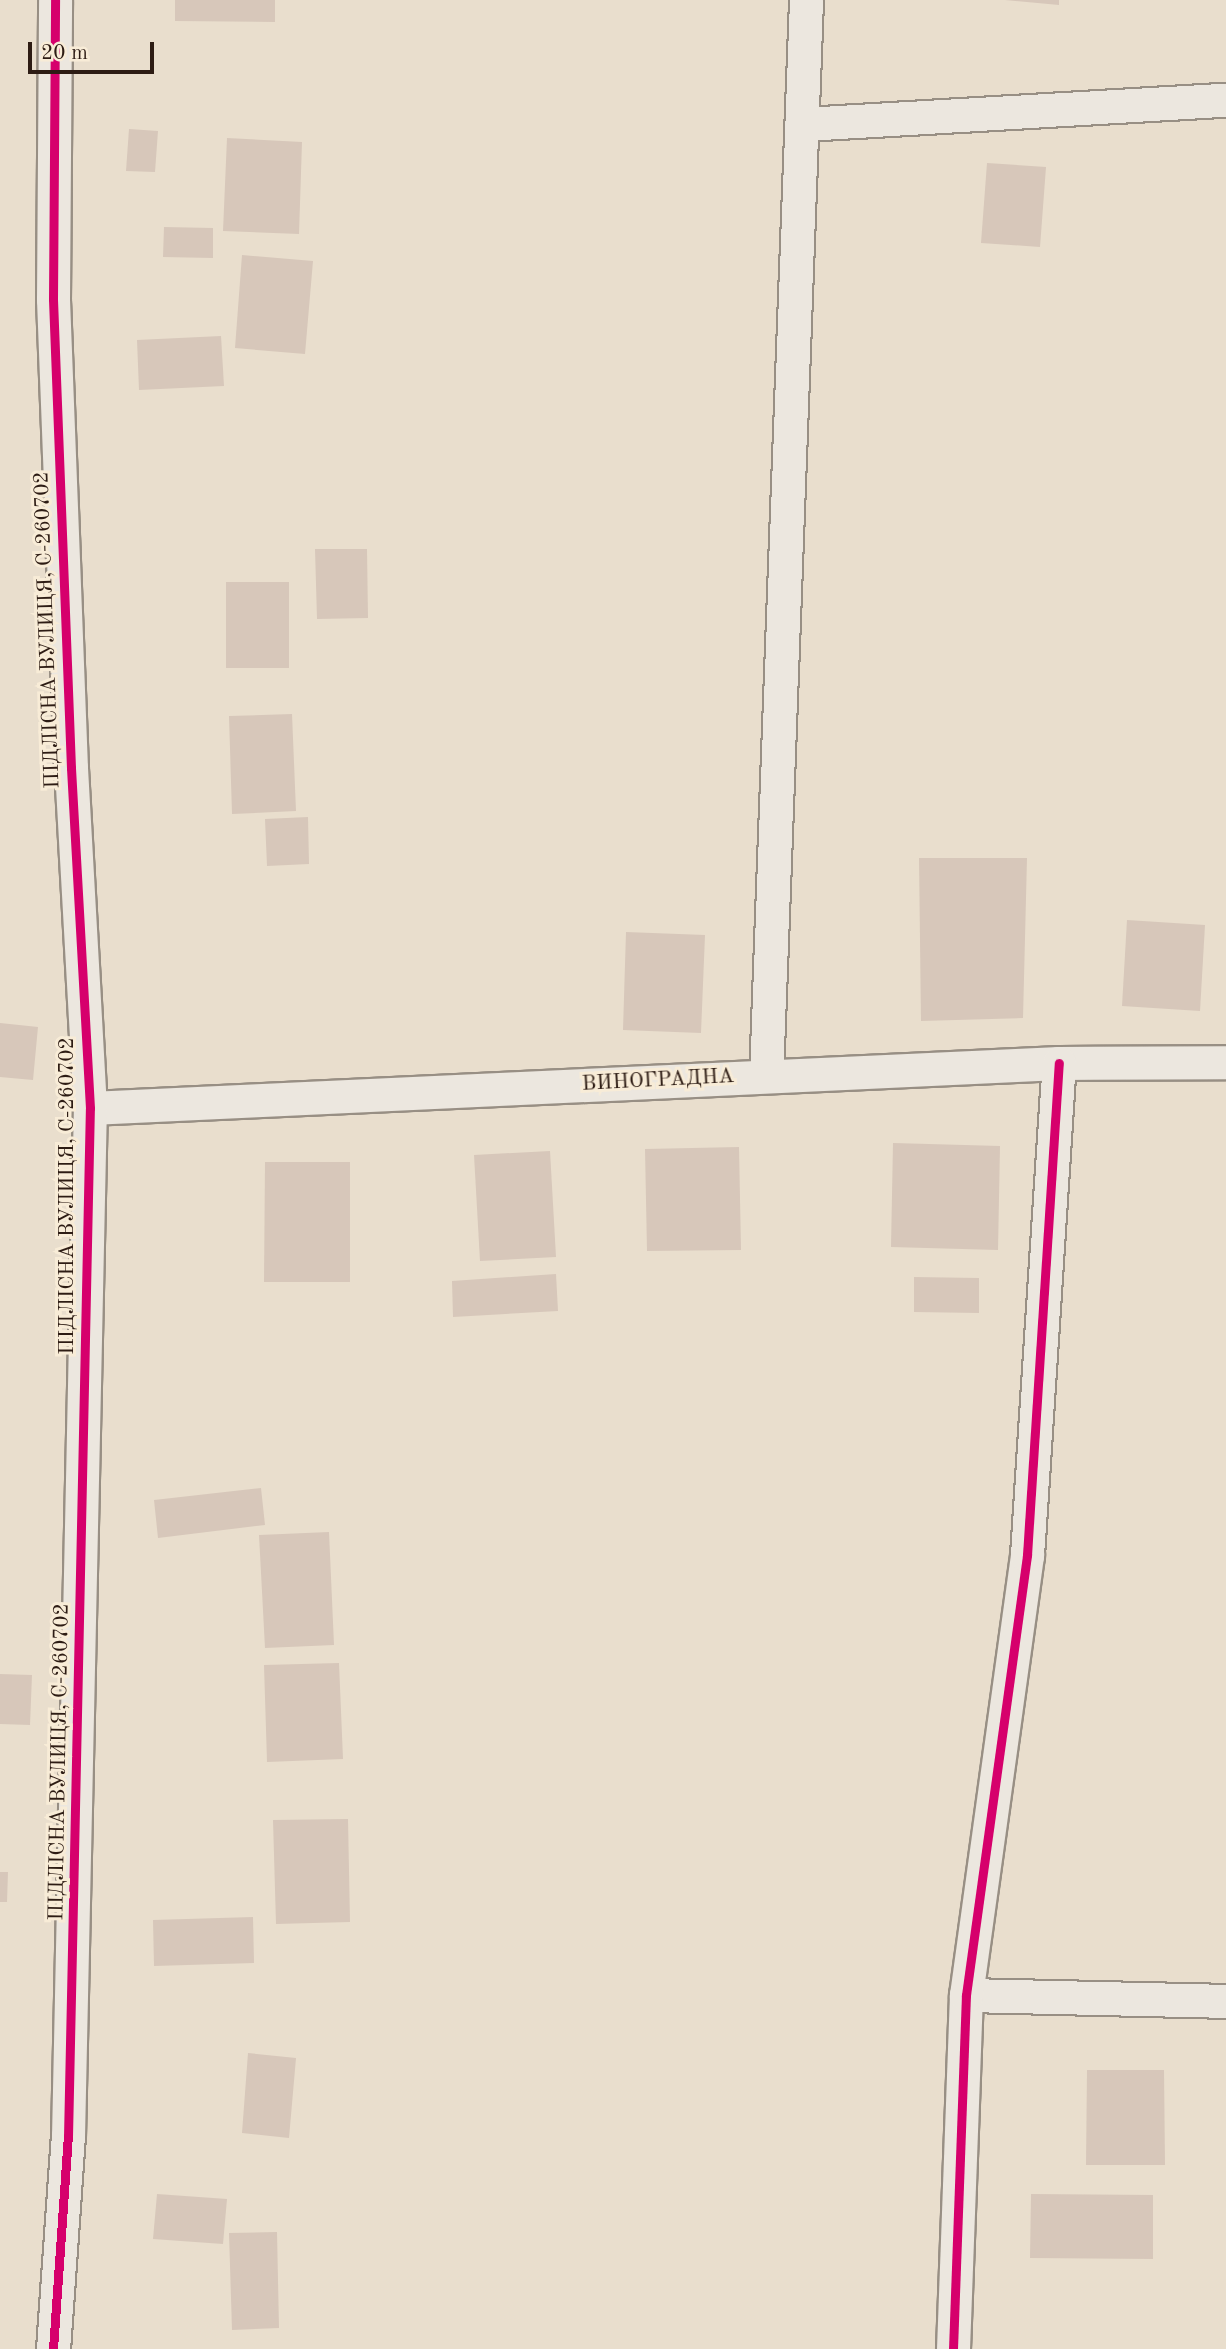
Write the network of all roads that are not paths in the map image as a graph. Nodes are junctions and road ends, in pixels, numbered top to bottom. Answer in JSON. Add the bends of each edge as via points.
{"nodes":[{"id":1,"x":55,"y":0,"type":"edge"},
{"id":2,"x":806,"y":0,"type":"edge"},
{"id":3,"x":1226,"y":100,"type":"edge"},
{"id":4,"x":804,"y":124,"type":"junction"},
{"id":5,"x":1226,"y":1062,"type":"edge"},
{"id":6,"x":1059,"y":1063,"type":"junction"},
{"id":7,"x":766,"y":1076,"type":"junction"},
{"id":8,"x":90,"y":1108,"type":"junction"},
{"id":9,"x":966,"y":1995,"type":"junction"},
{"id":10,"x":1226,"y":2001,"type":"edge"},
{"id":11,"x":53,"y":2349,"type":"edge"},
{"id":12,"x":953,"y":2349,"type":"edge"}],
"edges":[{"from":1,"to":8,"type":"street","name":"ПІДЛІСНА ВУЛИЦЯ, С-260702","via":[[53,299]]},
{"from":2,"to":4,"type":"street"},
{"from":3,"to":4,"type":"street"},
{"from":4,"to":7,"type":"street"},
{"from":5,"to":6,"type":"street","name":"ВИНОГРАДНА"},
{"from":6,"to":7,"type":"street","name":"ВИНОГРАДНА"},
{"from":6,"to":9,"type":"street","via":[[1027,1555]]},
{"from":7,"to":8,"type":"street","name":"ВИНОГРАДНА"},
{"from":8,"to":11,"type":"street","name":"ПІДЛІСНА ВУЛИЦЯ, С-260702","via":[[68,2137]]},
{"from":9,"to":10,"type":"street"},
{"from":9,"to":12,"type":"street"}]}
